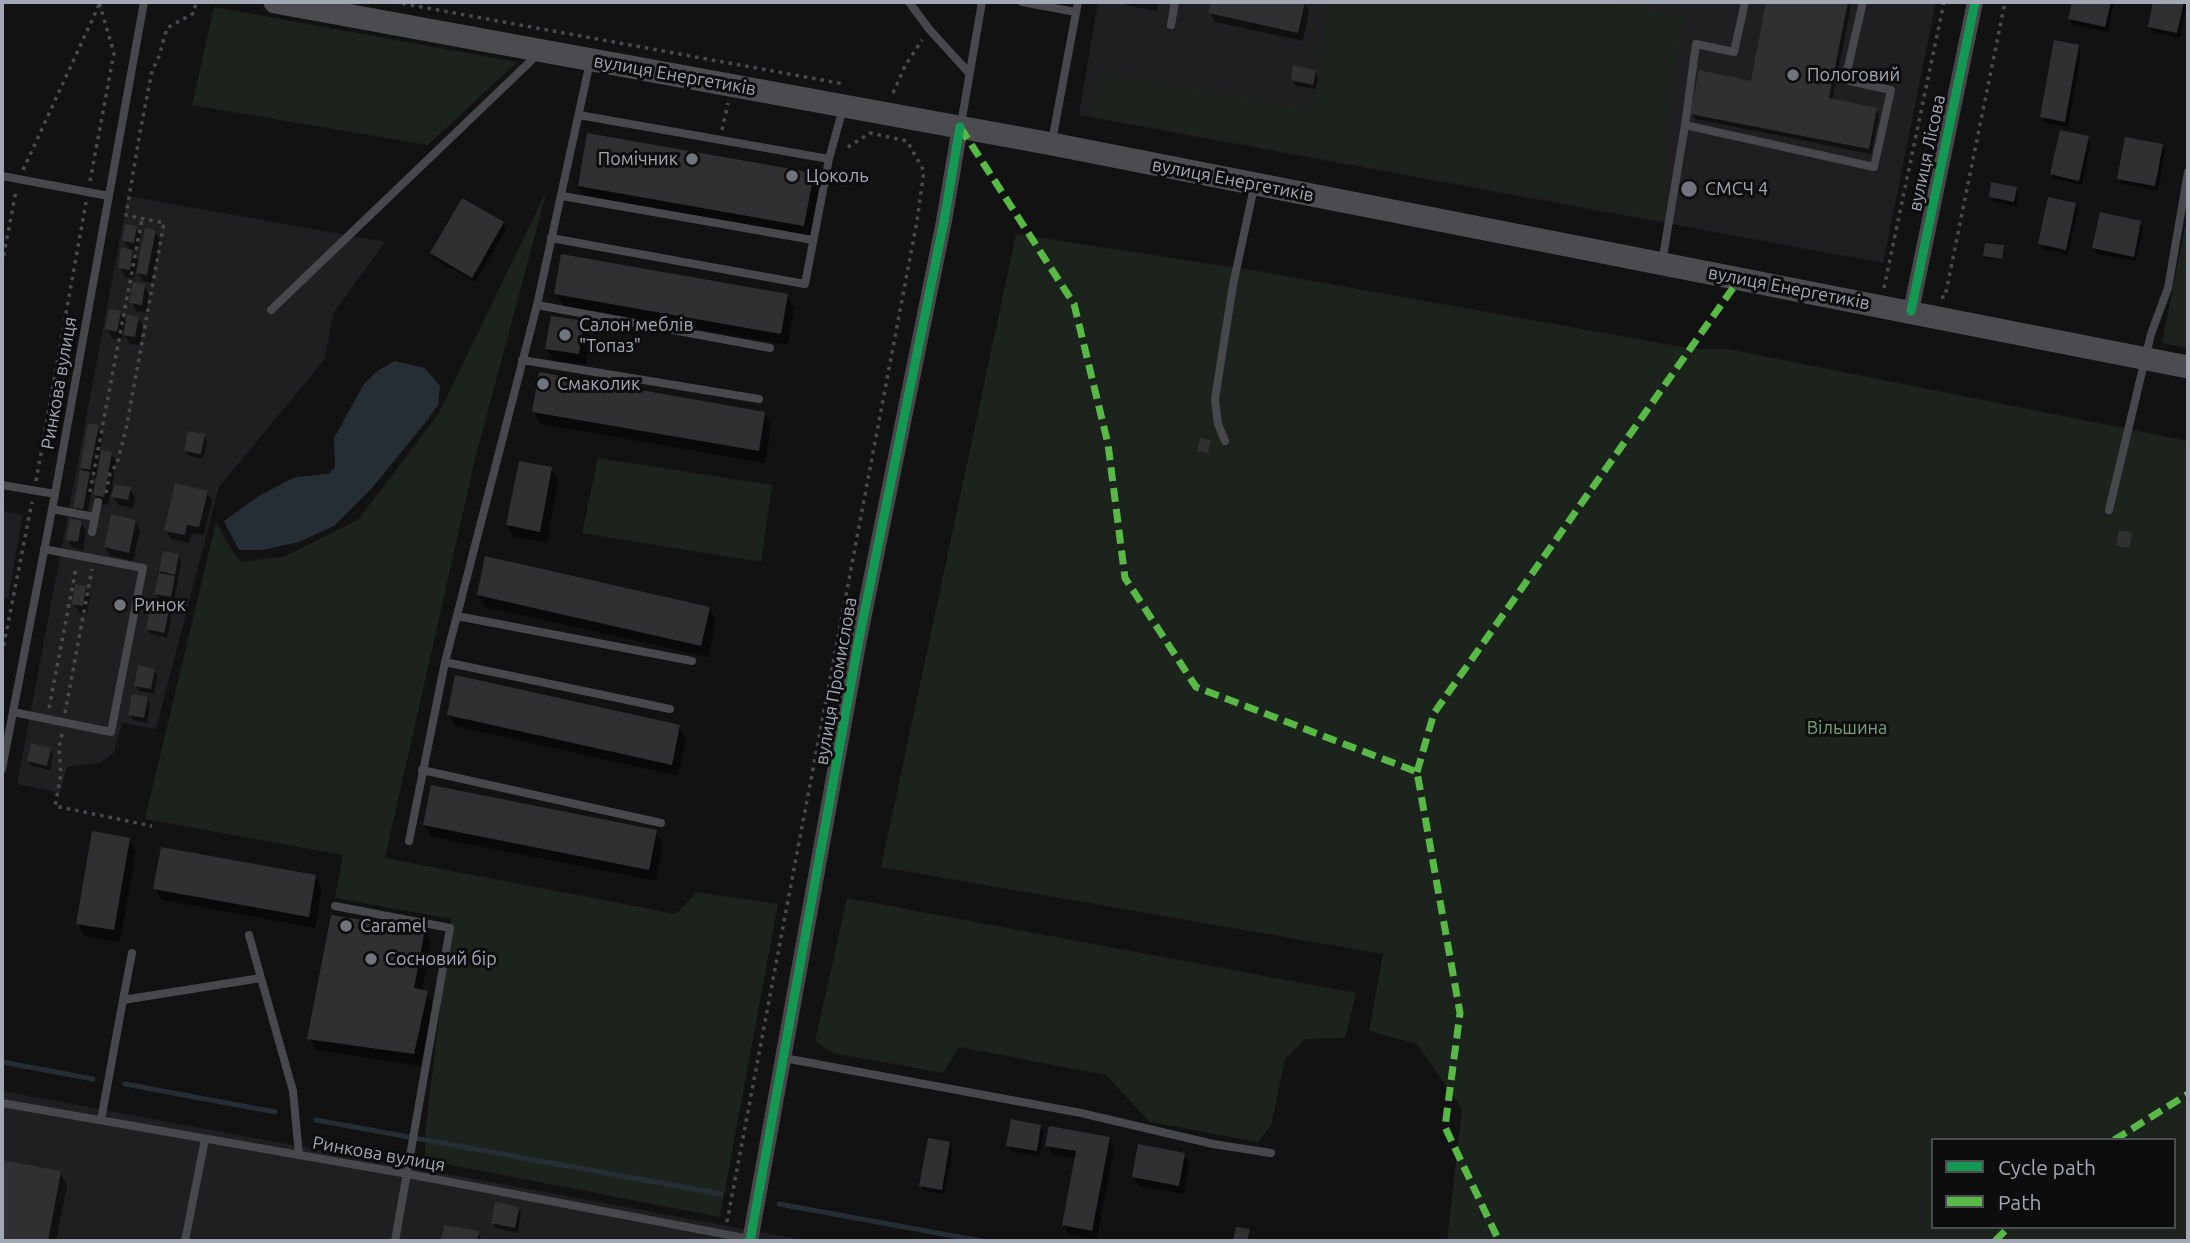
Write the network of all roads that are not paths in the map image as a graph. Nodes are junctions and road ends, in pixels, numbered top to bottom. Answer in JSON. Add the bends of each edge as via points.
{"nodes":[{"id":1,"x":144,"y":2,"type":"edge"},
{"id":2,"x":275,"y":2,"type":"edge"},
{"id":3,"x":909,"y":2,"type":"edge"},
{"id":4,"x":982,"y":2,"type":"edge"},
{"id":5,"x":1022,"y":2,"type":"edge"},
{"id":6,"x":1078,"y":2,"type":"edge"},
{"id":7,"x":1175,"y":2,"type":"edge"},
{"id":8,"x":1745,"y":2,"type":"edge"},
{"id":9,"x":1863,"y":2,"type":"edge"},
{"id":10,"x":1975,"y":2,"type":"edge"},
{"id":11,"x":1076,"y":12,"type":"junction"},
{"id":12,"x":1171,"y":25,"type":"dead end"},
{"id":13,"x":541,"y":50,"type":"junction"},
{"id":14,"x":591,"y":59,"type":"junction"},
{"id":15,"x":969,"y":73,"type":"junction"},
{"id":16,"x":849,"y":96,"type":"junction"},
{"id":17,"x":579,"y":115,"type":"junction"},
{"id":18,"x":1685,"y":125,"type":"junction"},
{"id":19,"x":960,"y":127,"type":"junction"},
{"id":20,"x":1052,"y":144,"type":"junction"},
{"id":21,"x":829,"y":159,"type":"junction"},
{"id":22,"x":2188,"y":172,"type":"edge"},
{"id":23,"x":2,"y":176,"type":"edge"},
{"id":24,"x":1255,"y":184,"type":"junction"},
{"id":25,"x":109,"y":196,"type":"junction"},
{"id":26,"x":562,"y":196,"type":"junction"},
{"id":27,"x":551,"y":239,"type":"junction"},
{"id":28,"x":813,"y":240,"type":"junction"},
{"id":29,"x":1662,"y":263,"type":"junction"},
{"id":30,"x":1913,"y":302,"type":"junction"},
{"id":31,"x":537,"y":305,"type":"junction"},
{"id":32,"x":271,"y":310,"type":"dead end"},
{"id":33,"x":770,"y":348,"type":"dead end"},
{"id":34,"x":2146,"y":358,"type":"junction"},
{"id":35,"x":522,"y":360,"type":"junction"},
{"id":36,"x":2188,"y":367,"type":"edge"},
{"id":37,"x":759,"y":399,"type":"dead end"},
{"id":38,"x":1225,"y":441,"type":"dead end"},
{"id":39,"x":2,"y":485,"type":"edge"},
{"id":40,"x":55,"y":494,"type":"junction"},
{"id":41,"x":102,"y":500,"type":"road end"},
{"id":42,"x":52,"y":509,"type":"junction"},
{"id":43,"x":2109,"y":510,"type":"dead end"},
{"id":44,"x":91,"y":516,"type":"junction"},
{"id":45,"x":92,"y":532,"type":"dead end"},
{"id":46,"x":44,"y":549,"type":"junction"},
{"id":47,"x":457,"y":616,"type":"junction"},
{"id":48,"x":692,"y":661,"type":"dead end"},
{"id":49,"x":445,"y":662,"type":"junction"},
{"id":50,"x":670,"y":709,"type":"dead end"},
{"id":51,"x":13,"y":712,"type":"junction"},
{"id":52,"x":2,"y":769,"type":"edge"},
{"id":53,"x":422,"y":770,"type":"junction"},
{"id":54,"x":661,"y":823,"type":"dead end"},
{"id":55,"x":409,"y":841,"type":"dead end"},
{"id":56,"x":335,"y":906,"type":"dead end"},
{"id":57,"x":248,"y":935,"type":"dead end"},
{"id":58,"x":132,"y":953,"type":"dead end"},
{"id":59,"x":261,"y":978,"type":"junction"},
{"id":60,"x":124,"y":1000,"type":"junction"},
{"id":61,"x":784,"y":1058,"type":"junction"},
{"id":62,"x":2,"y":1103,"type":"edge"},
{"id":63,"x":101,"y":1120,"type":"junction"},
{"id":64,"x":205,"y":1139,"type":"junction"},
{"id":65,"x":1271,"y":1153,"type":"dead end"},
{"id":66,"x":299,"y":1155,"type":"junction"},
{"id":67,"x":408,"y":1174,"type":"junction"},
{"id":68,"x":750,"y":1240,"type":"edge"},
{"id":69,"x":185,"y":1241,"type":"edge"},
{"id":70,"x":395,"y":1241,"type":"edge"}],
"edges":[{"from":1,"to":25,"type":"lane","name":"Ринкова вулиця"},
{"from":2,"to":13,"type":"main road","name":"вулиця Енергетиків"},
{"from":3,"to":15,"type":"lane"},
{"from":4,"to":15,"type":"lane"},
{"from":5,"to":11,"type":"lane"},
{"from":6,"to":11,"type":"lane"},
{"from":7,"to":12,"type":"lane"},
{"from":8,"to":18,"type":"lane","via":[[1734,52],[1696,44]]},
{"from":9,"to":18,"type":"lane","via":[[1845,80],[1891,90],[1874,167]]},
{"from":10,"to":30,"type":"street","name":"вулиця Лісова"},
{"from":11,"to":20,"type":"lane"},
{"from":13,"to":14,"type":"main road","name":"вулиця Енергетиків"},
{"from":13,"to":32,"type":"lane"},
{"from":14,"to":16,"type":"main road","name":"вулиця Енергетиків"},
{"from":14,"to":17,"type":"lane"},
{"from":15,"to":19,"type":"lane"},
{"from":16,"to":19,"type":"main road","name":"вулиця Енергетиків"},
{"from":16,"to":21,"type":"lane"},
{"from":17,"to":21,"type":"lane"},
{"from":17,"to":26,"type":"lane"},
{"from":18,"to":29,"type":"lane"},
{"from":19,"to":20,"type":"main road","name":"вулиця Енергетиків"},
{"from":19,"to":61,"type":"street","name":"вулиця Промислова","via":[[859,639]]},
{"from":20,"to":24,"type":"main road","name":"вулиця Енергетиків"},
{"from":21,"to":28,"type":"lane"},
{"from":22,"to":34,"type":"lane","via":[[2168,288]]},
{"from":23,"to":25,"type":"lane"},
{"from":24,"to":29,"type":"main road","name":"вулиця Енергетиків"},
{"from":24,"to":38,"type":"lane","via":[[1233,285],[1216,399]]},
{"from":25,"to":40,"type":"lane","name":"Ринкова вулиця"},
{"from":26,"to":27,"type":"lane"},
{"from":26,"to":28,"type":"lane"},
{"from":27,"to":28,"type":"lane","via":[[805,284]]},
{"from":27,"to":31,"type":"lane"},
{"from":29,"to":30,"type":"main road","name":"вулиця Енергетиків"},
{"from":30,"to":34,"type":"main road","name":"вулиця Енергетиків"},
{"from":31,"to":33,"type":"lane"},
{"from":31,"to":35,"type":"lane"},
{"from":34,"to":36,"type":"main road","name":"вулиця Енергетиків"},
{"from":34,"to":43,"type":"lane"},
{"from":35,"to":37,"type":"lane"},
{"from":35,"to":47,"type":"lane"},
{"from":39,"to":40,"type":"lane"},
{"from":40,"to":42,"type":"lane","name":"Ринкова вулиця"},
{"from":41,"to":44,"type":"lane"},
{"from":42,"to":44,"type":"lane"},
{"from":42,"to":46,"type":"lane","name":"Ринкова вулиця"},
{"from":44,"to":45,"type":"lane"},
{"from":46,"to":51,"type":"lane","name":"Ринкова вулиця"},
{"from":46,"to":51,"type":"lane","via":[[143,568],[111,732]]},
{"from":47,"to":48,"type":"lane"},
{"from":47,"to":49,"type":"lane"},
{"from":49,"to":50,"type":"lane"},
{"from":49,"to":53,"type":"lane"},
{"from":51,"to":52,"type":"lane","name":"Ринкова вулиця"},
{"from":53,"to":54,"type":"lane"},
{"from":53,"to":55,"type":"lane"},
{"from":56,"to":67,"type":"lane","via":[[450,928]]},
{"from":57,"to":59,"type":"lane"},
{"from":58,"to":60,"type":"lane"},
{"from":59,"to":60,"type":"lane"},
{"from":59,"to":66,"type":"lane","via":[[292,1091]]},
{"from":60,"to":63,"type":"lane"},
{"from":61,"to":65,"type":"lane"},
{"from":61,"to":68,"type":"street","name":"вулиця Промислова"},
{"from":62,"to":63,"type":"lane","name":"Ринкова вулиця"},
{"from":63,"to":64,"type":"lane","name":"Ринкова вулиця"},
{"from":64,"to":66,"type":"lane","name":"Ринкова вулиця"},
{"from":64,"to":69,"type":"lane"},
{"from":66,"to":67,"type":"lane","name":"Ринкова вулиця"},
{"from":67,"to":68,"type":"lane","name":"Ринкова вулиця"},
{"from":67,"to":70,"type":"lane"}]}
